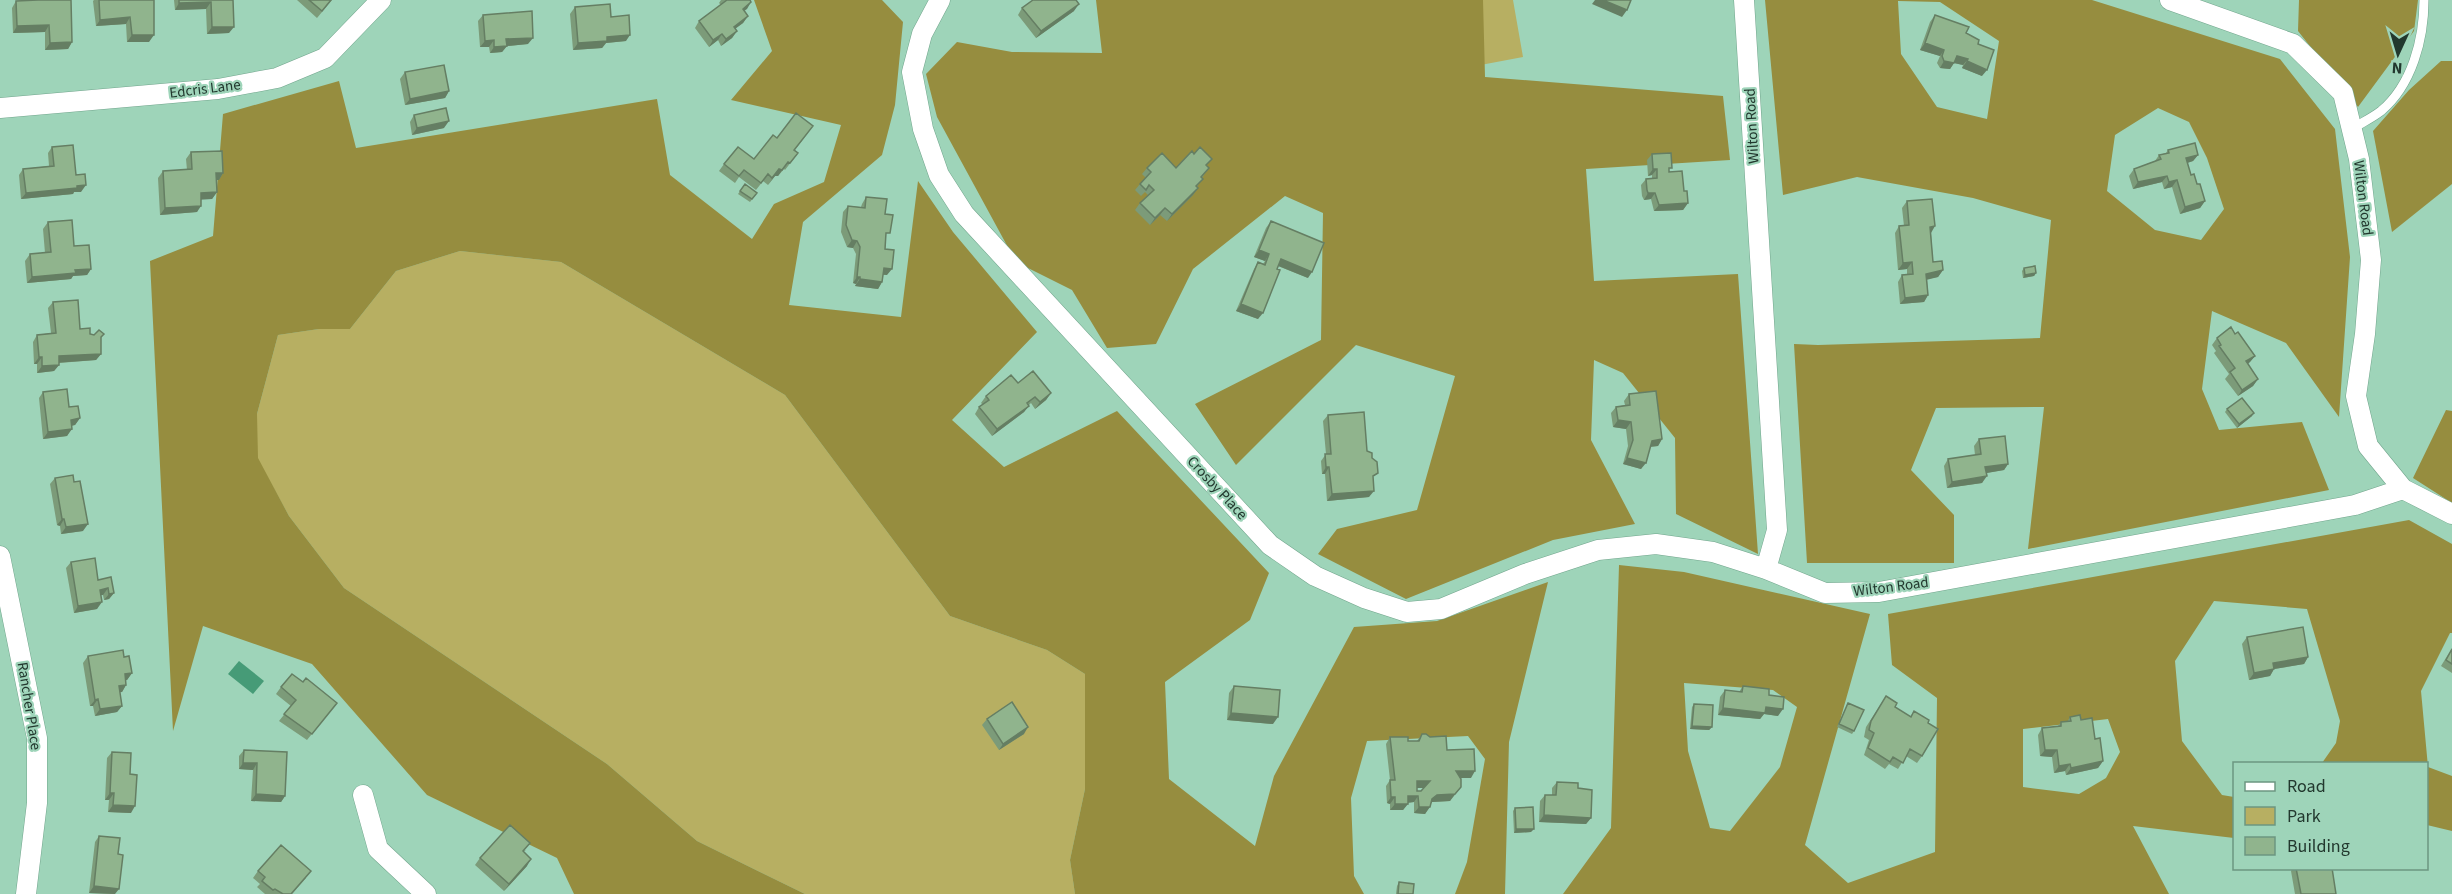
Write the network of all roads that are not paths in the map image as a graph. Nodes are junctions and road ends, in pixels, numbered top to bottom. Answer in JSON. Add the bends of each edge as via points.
{"nodes":[{"id":1,"x":381,"y":0,"type":"edge"},
{"id":2,"x":940,"y":0,"type":"edge"},
{"id":3,"x":1744,"y":0,"type":"edge"},
{"id":4,"x":2170,"y":0,"type":"edge"},
{"id":5,"x":2424,"y":0,"type":"edge"},
{"id":6,"x":0,"y":108,"type":"edge"},
{"id":7,"x":2352,"y":129,"type":"junction"},
{"id":8,"x":2403,"y":489,"type":"junction"},
{"id":9,"x":2452,"y":514,"type":"edge"},
{"id":10,"x":0,"y":556,"type":"edge"},
{"id":11,"x":1766,"y":569,"type":"junction"},
{"id":12,"x":363,"y":795,"type":"dead end"},
{"id":13,"x":26,"y":894,"type":"edge"},
{"id":14,"x":426,"y":894,"type":"edge"}],
"edges":[{"from":1,"to":6,"type":"street","name":"Edcris Lane","via":[[325,58],[277,78],[218,89]]},
{"from":2,"to":11,"type":"street","name":"Crosby Place","via":[[922,34],[912,72],[923,129],[939,175],[964,214],[1270,545],[1314,576],[1407,612],[1441,609],[1525,574],[1598,550],[1656,544],[1713,552]]},
{"from":3,"to":11,"type":"street","name":"Wilton Road","via":[[1776,530]]},
{"from":4,"to":7,"type":"street","name":"Wilton Road","via":[[2293,44],[2343,93]]},
{"from":5,"to":7,"type":"lane","via":[[2424,22],[2408,77],[2380,112]]},
{"from":7,"to":8,"type":"street","name":"Wilton Road","via":[[2371,260],[2356,396],[2368,446]]},
{"from":8,"to":9,"type":"street","name":"Wilton Road"},
{"from":8,"to":11,"type":"street","name":"Wilton Road","via":[[2355,505],[1879,592],[1826,593]]},
{"from":10,"to":13,"type":"street","name":"Rancher Place","via":[[37,738],[38,803]]},
{"from":12,"to":14,"type":"street","via":[[378,849]]}]}
